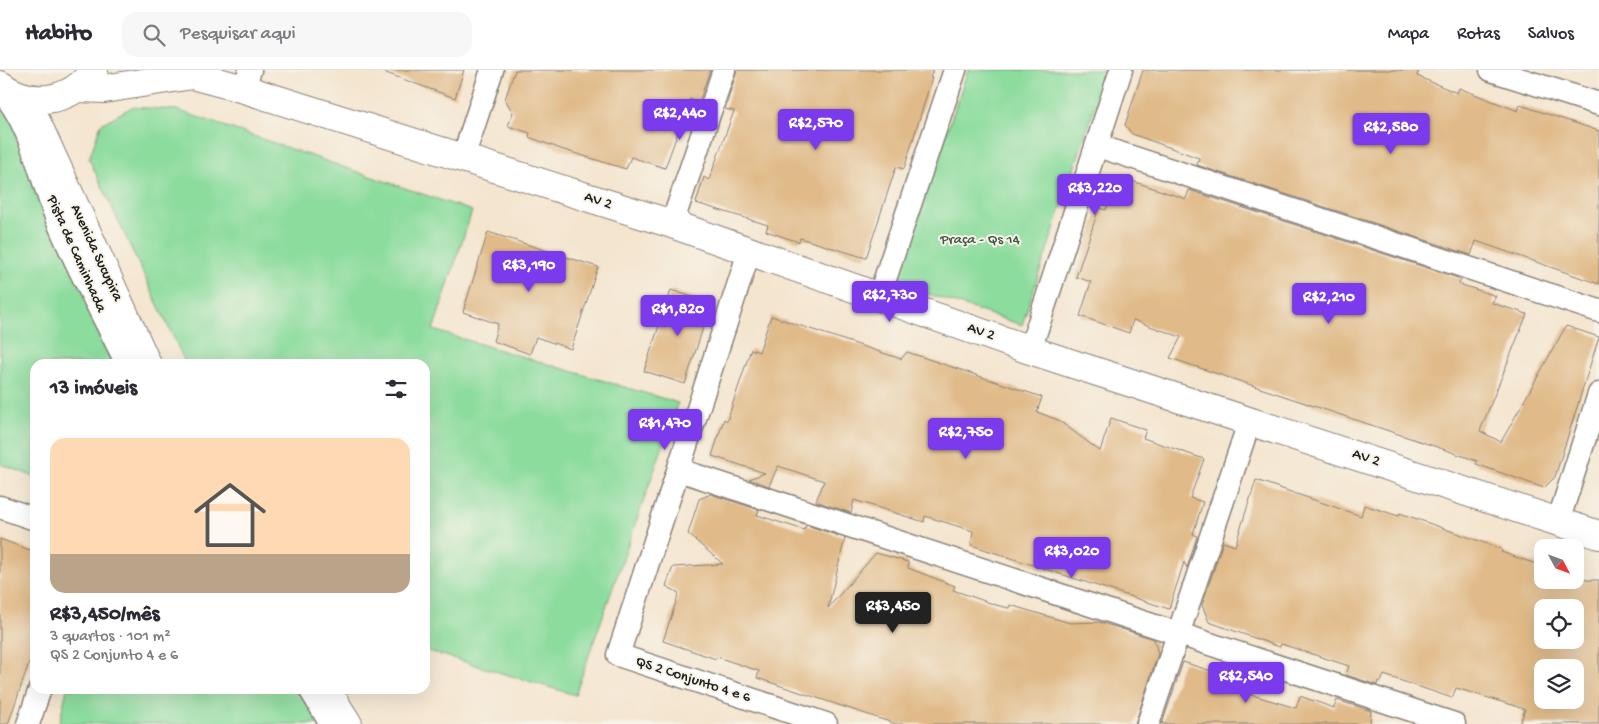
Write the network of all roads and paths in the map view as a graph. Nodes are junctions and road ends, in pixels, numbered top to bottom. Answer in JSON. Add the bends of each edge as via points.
{"nodes":[{"id":1,"x":492,"y":70,"type":"edge"},
{"id":2,"x":724,"y":70,"type":"edge"},
{"id":3,"x":955,"y":70,"type":"edge"},
{"id":4,"x":1121,"y":70,"type":"edge"},
{"id":5,"x":1501,"y":71,"type":"edge"},
{"id":6,"x":189,"y":72,"type":"edge"},
{"id":7,"x":247,"y":80,"type":"edge"},
{"id":8,"x":80,"y":84,"type":"edge"},
{"id":9,"x":0,"y":85,"type":"edge"},
{"id":10,"x":0,"y":90,"type":"edge"},
{"id":11,"x":26,"y":99,"type":"junction"},
{"id":12,"x":1599,"y":104,"type":"edge"},
{"id":13,"x":45,"y":142,"type":"junction"},
{"id":14,"x":1098,"y":146,"type":"junction"},
{"id":15,"x":463,"y":158,"type":"junction"},
{"id":16,"x":672,"y":224,"type":"junction"},
{"id":17,"x":750,"y":252,"type":"junction"},
{"id":18,"x":879,"y":297,"type":"junction"},
{"id":19,"x":1599,"y":311,"type":"edge"},
{"id":20,"x":1030,"y":350,"type":"junction"},
{"id":21,"x":124,"y":359,"type":"edge"},
{"id":22,"x":145,"y":359,"type":"edge"},
{"id":23,"x":1599,"y":394,"type":"edge"},
{"id":24,"x":1250,"y":420,"type":"junction"},
{"id":25,"x":679,"y":470,"type":"junction"},
{"id":26,"x":0,"y":507,"type":"edge"},
{"id":27,"x":30,"y":517,"type":"edge"},
{"id":28,"x":1558,"y":522,"type":"junction"},
{"id":29,"x":1599,"y":535,"type":"edge"},
{"id":30,"x":1178,"y":634,"type":"junction"},
{"id":31,"x":38,"y":694,"type":"edge"},
{"id":32,"x":313,"y":694,"type":"edge"},
{"id":33,"x":329,"y":694,"type":"edge"},
{"id":34,"x":28,"y":724,"type":"edge"},
{"id":35,"x":331,"y":724,"type":"edge"},
{"id":36,"x":348,"y":724,"type":"edge"},
{"id":37,"x":826,"y":724,"type":"edge"},
{"id":38,"x":1148,"y":724,"type":"edge"},
{"id":39,"x":1454,"y":724,"type":"edge"}],
"edges":[{"from":1,"to":15,"type":"street"},
{"from":2,"to":16,"type":"street"},
{"from":3,"to":18,"type":"street"},
{"from":4,"to":14,"type":"street"},
{"from":5,"to":12,"type":"street"},
{"from":6,"to":7,"type":"street","name":"AV 2"},
{"from":6,"to":8,"type":"street","name":"AV 2","via":[[104,89]]},
{"from":7,"to":15,"type":"street","name":"AV 2"},
{"from":8,"to":11,"type":"street","name":"AV 2","via":[[54,99]]},
{"from":8,"to":13,"type":"street"},
{"from":9,"to":11,"type":"street"},
{"from":10,"to":21,"type":"street","name":"Pista de Caminhada","via":[[12,102],[58,223]]},
{"from":11,"to":13,"type":"street","name":"Avenida Sucupira"},
{"from":13,"to":22,"type":"street","name":"Avenida Sucupira"},
{"from":14,"to":19,"type":"street"},
{"from":14,"to":20,"type":"street"},
{"from":15,"to":16,"type":"street","name":"AV 2"},
{"from":16,"to":17,"type":"street","name":"AV 2"},
{"from":17,"to":18,"type":"street","name":"AV 2"},
{"from":17,"to":25,"type":"street"},
{"from":18,"to":20,"type":"street","name":"AV 2"},
{"from":20,"to":24,"type":"street","name":"AV 2"},
{"from":23,"to":28,"type":"street"},
{"from":24,"to":28,"type":"street","name":"AV 2"},
{"from":24,"to":30,"type":"street"},
{"from":25,"to":30,"type":"street"},
{"from":25,"to":37,"type":"street","name":"QS 2 Conjunto 4 e 6","via":[[618,655]]},
{"from":26,"to":27,"type":"street"},
{"from":28,"to":29,"type":"street","name":"AV 2"},
{"from":30,"to":38,"type":"street"},
{"from":30,"to":39,"type":"street"},
{"from":31,"to":34,"type":"street"},
{"from":32,"to":35,"type":"street"},
{"from":33,"to":36,"type":"street"}]}
